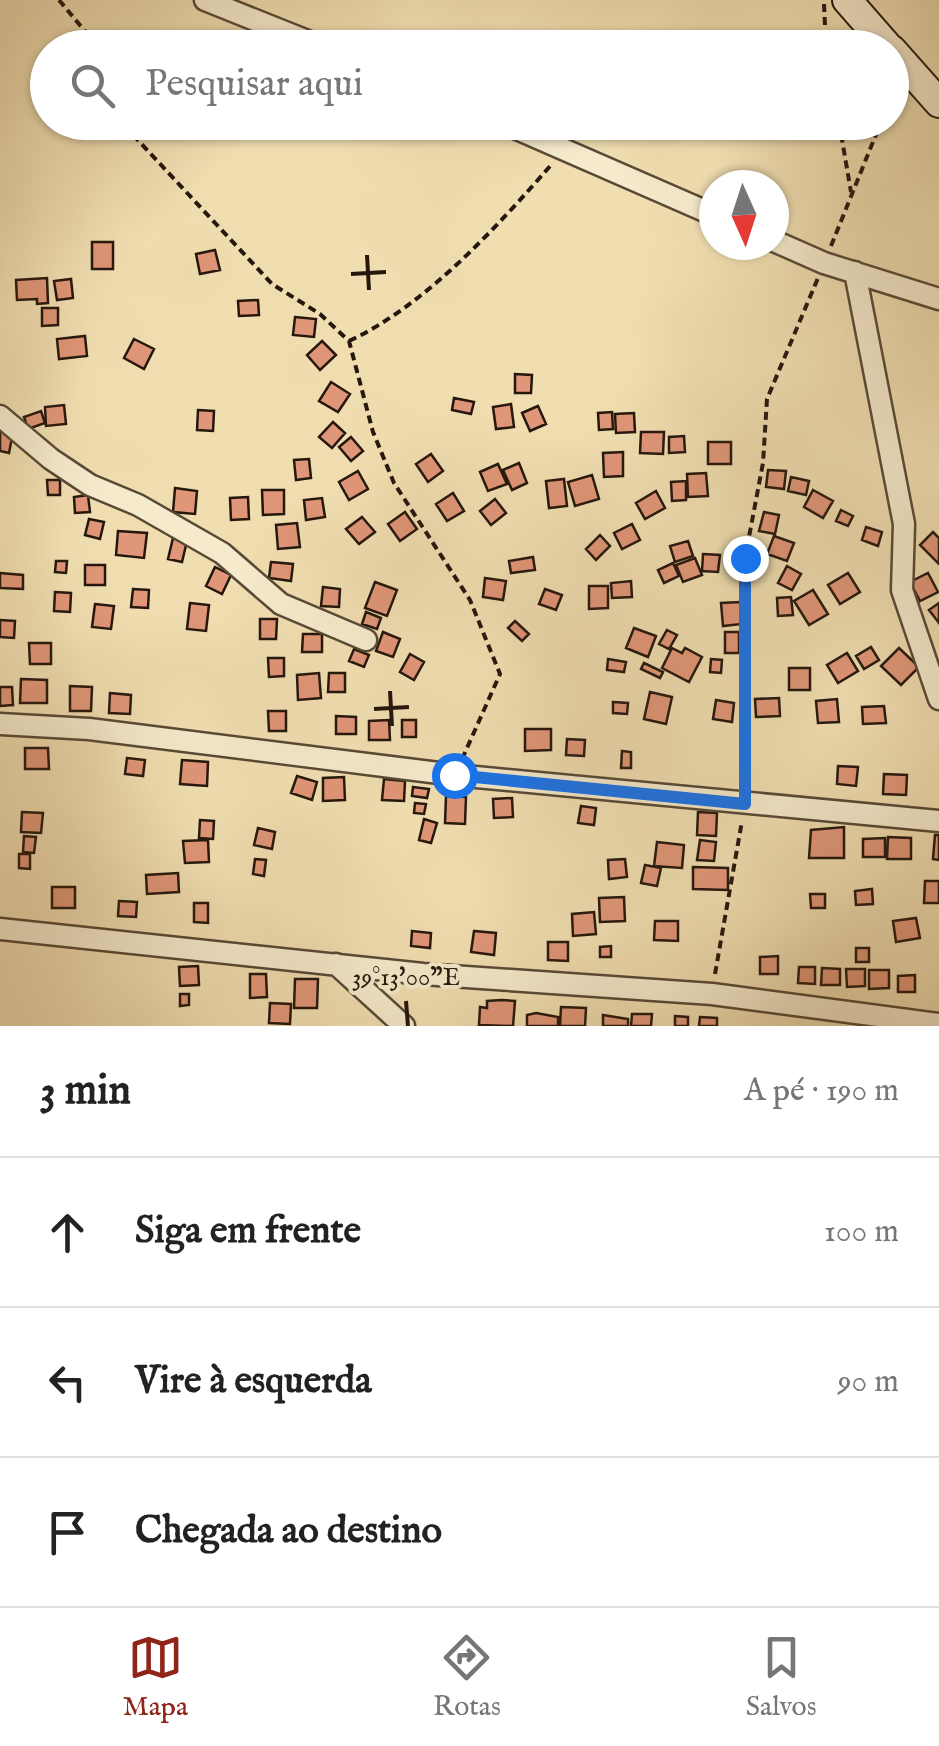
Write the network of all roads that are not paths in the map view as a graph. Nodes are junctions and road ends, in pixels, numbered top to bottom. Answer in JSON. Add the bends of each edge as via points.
{"nodes":[{"id":1,"x":204,"y":0,"type":"edge"},
{"id":2,"x":846,"y":0,"type":"edge"},
{"id":3,"x":280,"y":30,"type":"edge"},
{"id":4,"x":873,"y":30,"type":"edge"},
{"id":5,"x":909,"y":70,"type":"edge"},
{"id":6,"x":939,"y":103,"type":"edge"},
{"id":7,"x":542,"y":140,"type":"edge"},
{"id":8,"x":699,"y":208,"type":"edge"},
{"id":9,"x":789,"y":248,"type":"edge"},
{"id":10,"x":855,"y":272,"type":"junction"},
{"id":11,"x":939,"y":299,"type":"edge"},
{"id":12,"x":0,"y":416,"type":"edge"},
{"id":13,"x":366,"y":640,"type":"dead end"},
{"id":14,"x":939,"y":699,"type":"edge"},
{"id":15,"x":0,"y":724,"type":"edge"},
{"id":16,"x":939,"y":822,"type":"edge"},
{"id":17,"x":0,"y":929,"type":"edge"},
{"id":18,"x":336,"y":964,"type":"junction"},
{"id":19,"x":936,"y":1018,"type":"edge"},
{"id":20,"x":404,"y":1026,"type":"edge"}],
"edges":[{"from":1,"to":3,"type":"street"},
{"from":2,"to":4,"type":"main road"},
{"from":5,"to":6,"type":"main road"},
{"from":7,"to":8,"type":"street"},
{"from":9,"to":10,"type":"street"},
{"from":10,"to":11,"type":"street"},
{"from":10,"to":14,"type":"street","via":[[904,524],[902,590]]},
{"from":12,"to":13,"type":"street","via":[[90,485],[222,552],[281,604]]},
{"from":15,"to":16,"type":"street"},
{"from":17,"to":18,"type":"street"},
{"from":18,"to":19,"type":"street"},
{"from":18,"to":20,"type":"street"}]}
